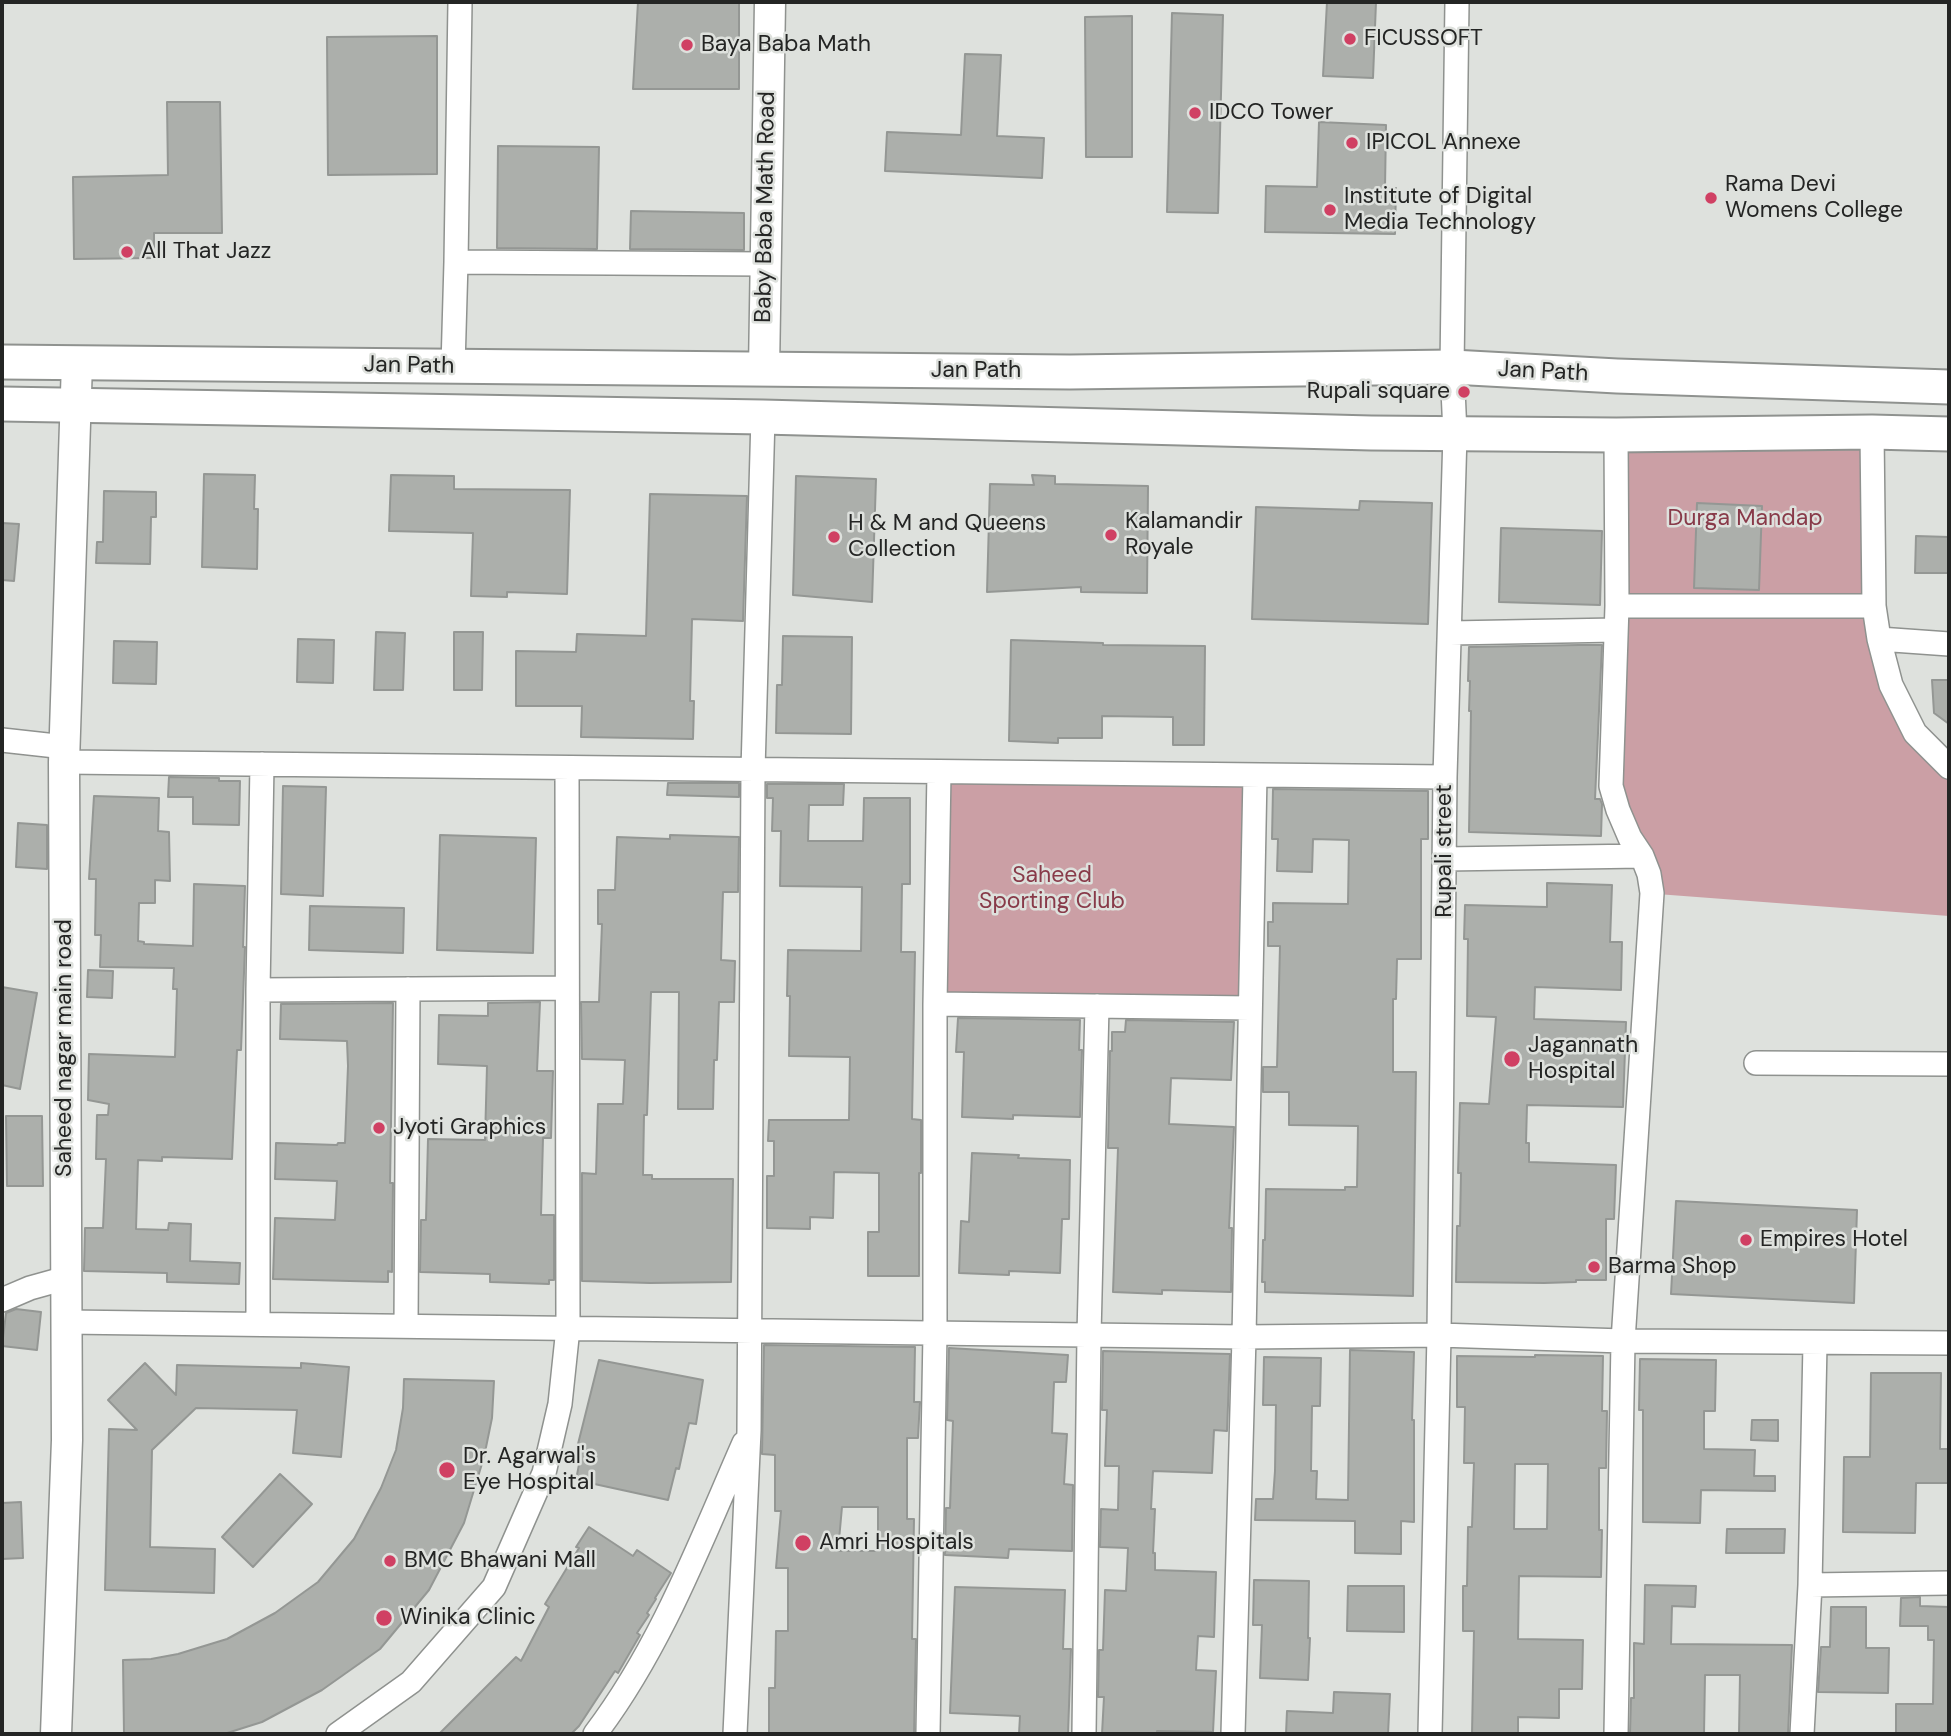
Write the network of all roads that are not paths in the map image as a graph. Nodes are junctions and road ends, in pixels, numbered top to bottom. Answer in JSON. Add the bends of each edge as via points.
{"nodes":[{"id":1,"x":460,"y":2,"type":"edge"},
{"id":2,"x":770,"y":2,"type":"edge"},
{"id":3,"x":1457,"y":2,"type":"edge"},
{"id":4,"x":456,"y":262,"type":"junction"},
{"id":5,"x":765,"y":264,"type":"junction"},
{"id":6,"x":2,"y":362,"type":"edge"},
{"id":7,"x":77,"y":362,"type":"junction"},
{"id":8,"x":453,"y":366,"type":"junction"},
{"id":9,"x":1452,"y":368,"type":"junction"},
{"id":10,"x":764,"y":370,"type":"junction"},
{"id":11,"x":1949,"y":387,"type":"edge"},
{"id":12,"x":2,"y":404,"type":"edge"},
{"id":13,"x":76,"y":405,"type":"junction"},
{"id":14,"x":763,"y":417,"type":"junction"},
{"id":15,"x":1872,"y":432,"type":"junction"},
{"id":16,"x":1455,"y":434,"type":"junction"},
{"id":17,"x":1949,"y":434,"type":"edge"},
{"id":18,"x":1616,"y":435,"type":"junction"},
{"id":19,"x":1617,"y":606,"type":"junction"},
{"id":20,"x":1874,"y":606,"type":"junction"},
{"id":21,"x":1616,"y":630,"type":"junction"},
{"id":22,"x":1450,"y":633,"type":"junction"},
{"id":23,"x":1879,"y":639,"type":"junction"},
{"id":24,"x":1949,"y":644,"type":"edge"},
{"id":25,"x":2,"y":740,"type":"edge"},
{"id":26,"x":64,"y":755,"type":"junction"},
{"id":27,"x":262,"y":764,"type":"junction"},
{"id":28,"x":1949,"y":767,"type":"edge"},
{"id":29,"x":566,"y":768,"type":"junction"},
{"id":30,"x":753,"y":770,"type":"junction"},
{"id":31,"x":939,"y":772,"type":"junction"},
{"id":32,"x":1255,"y":775,"type":"junction"},
{"id":33,"x":1445,"y":776,"type":"junction"},
{"id":34,"x":1642,"y":856,"type":"junction"},
{"id":35,"x":1445,"y":859,"type":"junction"},
{"id":36,"x":567,"y":988,"type":"junction"},
{"id":37,"x":408,"y":989,"type":"junction"},
{"id":38,"x":258,"y":990,"type":"junction"},
{"id":39,"x":935,"y":1004,"type":"junction"},
{"id":40,"x":1097,"y":1006,"type":"junction"},
{"id":41,"x":1250,"y":1008,"type":"junction"},
{"id":42,"x":1756,"y":1063,"type":"dead end"},
{"id":43,"x":1949,"y":1064,"type":"edge"},
{"id":44,"x":66,"y":1278,"type":"junction"},
{"id":45,"x":2,"y":1300,"type":"edge"},
{"id":46,"x":66,"y":1322,"type":"junction"},
{"id":47,"x":258,"y":1324,"type":"junction"},
{"id":48,"x":406,"y":1326,"type":"junction"},
{"id":49,"x":568,"y":1328,"type":"junction"},
{"id":50,"x":749,"y":1330,"type":"junction"},
{"id":51,"x":935,"y":1333,"type":"junction"},
{"id":52,"x":1089,"y":1335,"type":"junction"},
{"id":53,"x":1439,"y":1335,"type":"junction"},
{"id":54,"x":1244,"y":1337,"type":"junction"},
{"id":55,"x":1623,"y":1341,"type":"junction"},
{"id":56,"x":1949,"y":1343,"type":"edge"},
{"id":57,"x":1815,"y":1344,"type":"junction"},
{"id":58,"x":750,"y":1431,"type":"junction"},
{"id":59,"x":1949,"y":1583,"type":"edge"},
{"id":60,"x":1810,"y":1585,"type":"junction"},
{"id":61,"x":56,"y":1734,"type":"edge"},
{"id":62,"x":338,"y":1734,"type":"edge"},
{"id":63,"x":596,"y":1734,"type":"edge"},
{"id":64,"x":735,"y":1734,"type":"edge"},
{"id":65,"x":928,"y":1734,"type":"edge"},
{"id":66,"x":1084,"y":1734,"type":"edge"},
{"id":67,"x":1233,"y":1734,"type":"edge"},
{"id":68,"x":1430,"y":1734,"type":"edge"},
{"id":69,"x":1616,"y":1734,"type":"edge"},
{"id":70,"x":1802,"y":1734,"type":"edge"}],
"edges":[{"from":1,"to":4,"type":"street"},
{"from":2,"to":5,"type":"street","name":"Baby Baba Math Road"},
{"from":3,"to":9,"type":"street","name":"Rupali street"},
{"from":4,"to":5,"type":"street"},
{"from":4,"to":8,"type":"street"},
{"from":5,"to":10,"type":"street","name":"Baby Baba Math Road"},
{"from":6,"to":7,"type":"main road","name":"Jan Path"},
{"from":7,"to":8,"type":"main road","name":"Jan Path"},
{"from":7,"to":13,"type":"street","name":"Saheed nagar main road"},
{"from":8,"to":10,"type":"main road","name":"Jan Path"},
{"from":9,"to":10,"type":"main road","name":"Jan Path"},
{"from":9,"to":11,"type":"main road","name":"Jan Path"},
{"from":9,"to":16,"type":"street","name":"Rupali street"},
{"from":12,"to":13,"type":"main road","name":"Jan Path"},
{"from":13,"to":14,"type":"main road","name":"Jan Path"},
{"from":13,"to":26,"type":"street","name":"Saheed nagar main road"},
{"from":14,"to":16,"type":"main road","name":"Jan Path"},
{"from":14,"to":30,"type":"street"},
{"from":15,"to":17,"type":"main road","name":"Jan Path"},
{"from":15,"to":18,"type":"main road","name":"Jan Path"},
{"from":15,"to":20,"type":"street"},
{"from":16,"to":18,"type":"main road","name":"Jan Path"},
{"from":16,"to":22,"type":"street","name":"Rupali street"},
{"from":18,"to":19,"type":"street"},
{"from":19,"to":20,"type":"street"},
{"from":19,"to":21,"type":"street"},
{"from":20,"to":23,"type":"street"},
{"from":21,"to":22,"type":"street"},
{"from":21,"to":34,"type":"street","via":[[1611,786],[1630,838]]},
{"from":22,"to":33,"type":"street","name":"Rupali street"},
{"from":23,"to":24,"type":"street"},
{"from":23,"to":28,"type":"street","via":[[1891,685],[1915,733]]},
{"from":25,"to":26,"type":"street"},
{"from":26,"to":27,"type":"street"},
{"from":26,"to":44,"type":"street","name":"Saheed nagar main road"},
{"from":27,"to":29,"type":"street"},
{"from":27,"to":38,"type":"street"},
{"from":29,"to":30,"type":"street"},
{"from":29,"to":36,"type":"street"},
{"from":30,"to":31,"type":"street"},
{"from":30,"to":50,"type":"street"},
{"from":31,"to":32,"type":"street"},
{"from":31,"to":39,"type":"street"},
{"from":32,"to":33,"type":"street"},
{"from":32,"to":41,"type":"street"},
{"from":33,"to":35,"type":"street","name":"Rupali street"},
{"from":34,"to":35,"type":"street"},
{"from":34,"to":55,"type":"street","via":[[1652,893],[1651,925]]},
{"from":35,"to":53,"type":"street","name":"Rupali street"},
{"from":36,"to":37,"type":"street"},
{"from":36,"to":49,"type":"street"},
{"from":37,"to":38,"type":"street"},
{"from":37,"to":48,"type":"street"},
{"from":38,"to":47,"type":"street"},
{"from":39,"to":40,"type":"street"},
{"from":39,"to":51,"type":"street"},
{"from":40,"to":41,"type":"street"},
{"from":40,"to":52,"type":"street"},
{"from":41,"to":54,"type":"street"},
{"from":42,"to":43,"type":"street"},
{"from":44,"to":45,"type":"street"},
{"from":44,"to":46,"type":"street","name":"Saheed nagar main road"},
{"from":46,"to":47,"type":"street"},
{"from":46,"to":61,"type":"street","name":"Saheed nagar main road","via":[[67,1440]]},
{"from":47,"to":48,"type":"street"},
{"from":48,"to":49,"type":"street"},
{"from":49,"to":50,"type":"street"},
{"from":49,"to":62,"type":"street","via":[[560,1404],[544,1473],[494,1587],[411,1682]]},
{"from":50,"to":51,"type":"street"},
{"from":50,"to":58,"type":"street"},
{"from":51,"to":52,"type":"street"},
{"from":51,"to":65,"type":"street"},
{"from":52,"to":54,"type":"street"},
{"from":52,"to":66,"type":"street"},
{"from":53,"to":54,"type":"street"},
{"from":53,"to":55,"type":"street"},
{"from":53,"to":68,"type":"street","name":"Rupali street"},
{"from":54,"to":67,"type":"street"},
{"from":55,"to":57,"type":"street"},
{"from":55,"to":69,"type":"street"},
{"from":56,"to":57,"type":"street"},
{"from":57,"to":60,"type":"street"},
{"from":58,"to":63,"type":"street","via":[[657,1637]]},
{"from":58,"to":64,"type":"street"},
{"from":59,"to":60,"type":"street"},
{"from":60,"to":70,"type":"street"}]}
